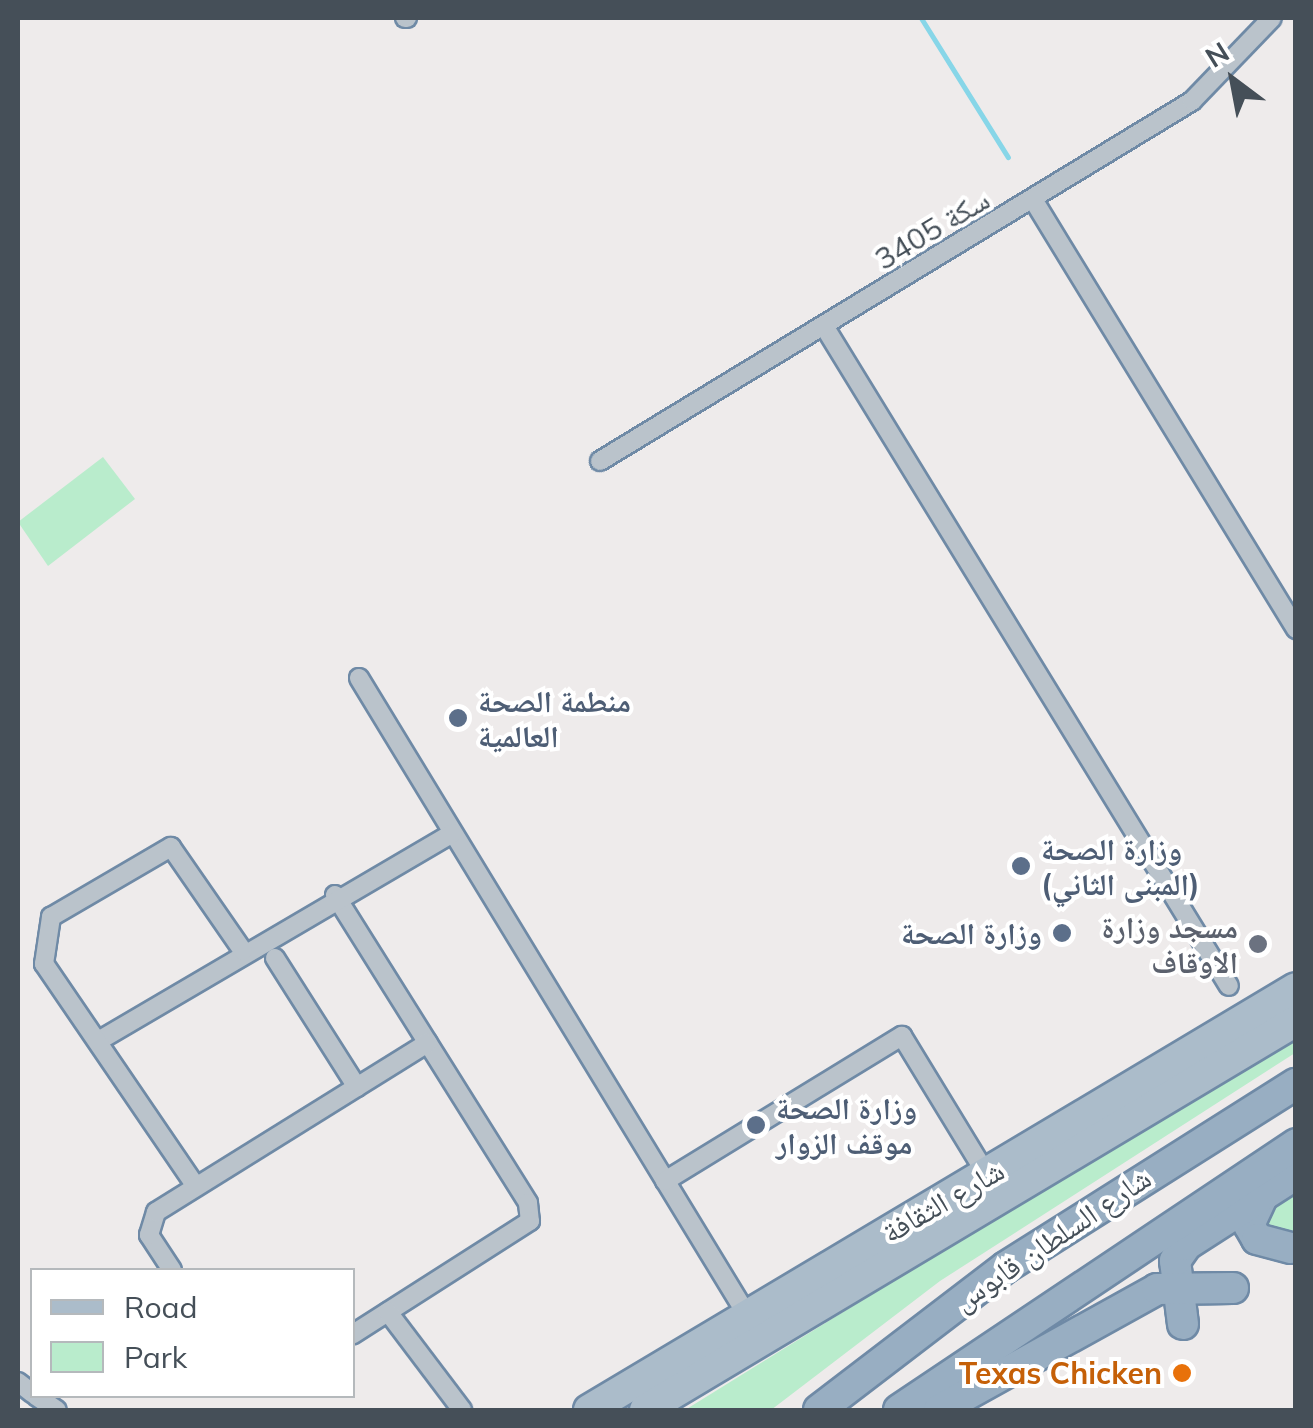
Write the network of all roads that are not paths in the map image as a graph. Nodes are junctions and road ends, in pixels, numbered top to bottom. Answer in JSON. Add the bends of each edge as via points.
{"nodes":[{"id":1,"x":1272,"y":18,"type":"edge"},
{"id":2,"x":1034,"y":200,"type":"junction"},
{"id":3,"x":824,"y":326,"type":"junction"},
{"id":4,"x":600,"y":462,"type":"dead end"},
{"id":5,"x":1296,"y":629,"type":"edge"},
{"id":6,"x":359,"y":678,"type":"dead end"},
{"id":7,"x":453,"y":832,"type":"junction"},
{"id":8,"x":335,"y":896,"type":"junction"},
{"id":9,"x":243,"y":950,"type":"junction"},
{"id":10,"x":274,"y":958,"type":"dead end"},
{"id":11,"x":1229,"y":986,"type":"dead end"},
{"id":12,"x":1296,"y":988,"type":"edge"},
{"id":13,"x":1296,"y":1021,"type":"edge"},
{"id":14,"x":100,"y":1040,"type":"junction"},
{"id":15,"x":428,"y":1043,"type":"junction"},
{"id":16,"x":1296,"y":1084,"type":"edge"},
{"id":17,"x":357,"y":1086,"type":"junction"},
{"id":18,"x":1296,"y":1144,"type":"edge"},
{"id":19,"x":1296,"y":1174,"type":"edge"},
{"id":20,"x":987,"y":1175,"type":"junction"},
{"id":21,"x":664,"y":1182,"type":"junction"},
{"id":22,"x":195,"y":1185,"type":"junction"},
{"id":23,"x":1266,"y":1192,"type":"junction"},
{"id":24,"x":1291,"y":1248,"type":"dead end"},
{"id":25,"x":171,"y":1268,"type":"edge"},
{"id":26,"x":1175,"y":1286,"type":"junction"},
{"id":27,"x":1233,"y":1288,"type":"dead end"},
{"id":28,"x":388,"y":1312,"type":"junction"},
{"id":29,"x":747,"y":1315,"type":"junction"},
{"id":30,"x":1184,"y":1324,"type":"dead end"},
{"id":31,"x":355,"y":1333,"type":"edge"},
{"id":32,"x":462,"y":1410,"type":"edge"},
{"id":33,"x":589,"y":1410,"type":"edge"},
{"id":34,"x":645,"y":1410,"type":"edge"},
{"id":35,"x":819,"y":1410,"type":"edge"},
{"id":36,"x":899,"y":1410,"type":"edge"},
{"id":37,"x":939,"y":1410,"type":"edge"}],
"edges":[{"from":1,"to":2,"type":"street","name":"سكة 3405","via":[[1192,101]]},
{"from":2,"to":3,"type":"street","name":"سكة 3405"},
{"from":2,"to":5,"type":"street"},
{"from":3,"to":4,"type":"street","name":"سكة 3405"},
{"from":3,"to":11,"type":"street"},
{"from":6,"to":7,"type":"street"},
{"from":7,"to":8,"type":"street"},
{"from":7,"to":21,"type":"street"},
{"from":8,"to":9,"type":"street"},
{"from":8,"to":15,"type":"street"},
{"from":9,"to":14,"type":"street"},
{"from":9,"to":14,"type":"street","via":[[171,847],[51,917],[44,964]]},
{"from":10,"to":17,"type":"street"},
{"from":12,"to":20,"type":"main road","name":"شارع الثقافة"},
{"from":13,"to":34,"type":"main road","name":"شارع الثقافة"},
{"from":14,"to":22,"type":"street"},
{"from":15,"to":17,"type":"street"},
{"from":15,"to":28,"type":"street","via":[[528,1203],[530,1221]]},
{"from":16,"to":35,"type":"highway","name":"شارع السلطان قابوس","via":[[1006,1266]]},
{"from":17,"to":22,"type":"street"},
{"from":18,"to":36,"type":"highway","name":"شارع السلطان قابوس"},
{"from":19,"to":23,"type":"highway"},
{"from":20,"to":21,"type":"street","via":[[902,1036]]},
{"from":20,"to":29,"type":"main road","name":"شارع الثقافة"},
{"from":21,"to":29,"type":"street"},
{"from":22,"to":25,"type":"street","via":[[156,1212],[150,1235]]},
{"from":23,"to":24,"type":"highway","via":[[1249,1225],[1257,1239]]},
{"from":23,"to":26,"type":"highway","via":[[1186,1245]]},
{"from":26,"to":27,"type":"highway"},
{"from":26,"to":30,"type":"highway"},
{"from":26,"to":37,"type":"highway","via":[[1111,1309]]},
{"from":28,"to":31,"type":"street"},
{"from":28,"to":32,"type":"street"},
{"from":29,"to":33,"type":"main road","name":"شارع الثقافة"}]}
